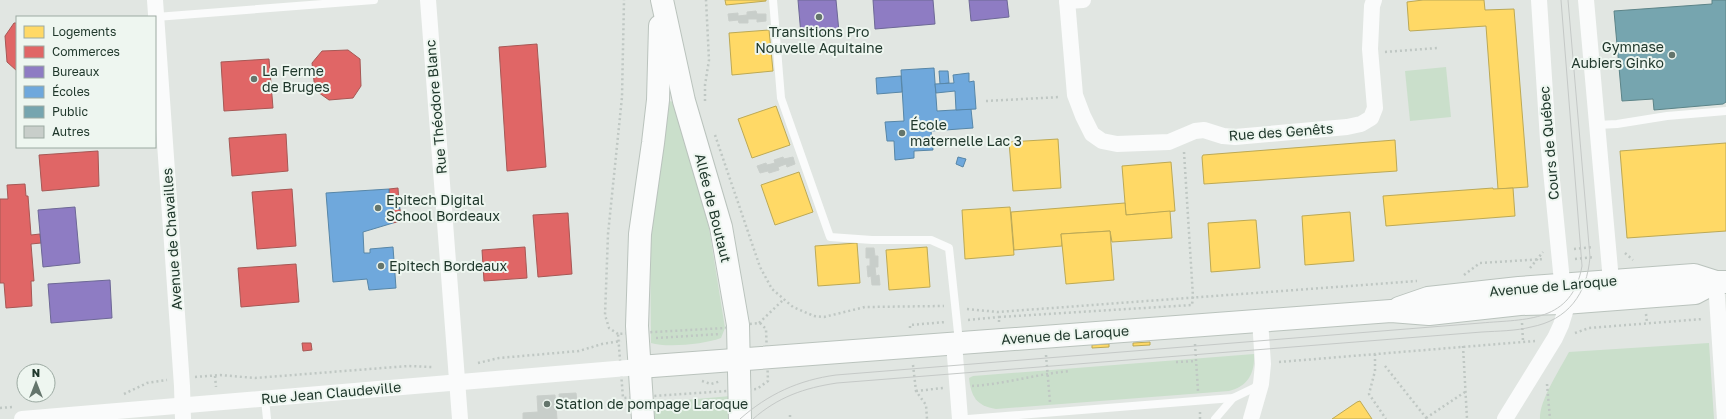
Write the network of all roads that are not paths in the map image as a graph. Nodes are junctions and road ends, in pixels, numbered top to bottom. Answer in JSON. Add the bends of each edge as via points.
{"nodes":[{"id":1,"x":155,"y":0,"type":"edge"},
{"id":2,"x":374,"y":0,"type":"edge"},
{"id":3,"x":428,"y":0,"type":"edge"},
{"id":4,"x":662,"y":0,"type":"edge"},
{"id":5,"x":773,"y":0,"type":"edge"},
{"id":6,"x":1067,"y":0,"type":"edge"},
{"id":7,"x":1083,"y":0,"type":"edge"},
{"id":8,"x":1374,"y":0,"type":"edge"},
{"id":9,"x":1538,"y":0,"type":"edge"},
{"id":10,"x":1586,"y":0,"type":"edge"},
{"id":11,"x":156,"y":16,"type":"edge"},
{"id":12,"x":156,"y":18,"type":"joint"},
{"id":13,"x":1726,"y":111,"type":"edge"},
{"id":14,"x":1597,"y":124,"type":"junction"},
{"id":15,"x":1610,"y":281,"type":"junction"},
{"id":16,"x":1721,"y":282,"type":"edge"},
{"id":17,"x":1564,"y":294,"type":"junction"},
{"id":18,"x":1595,"y":300,"type":"junction"},
{"id":19,"x":1260,"y":320,"type":"junction"},
{"id":20,"x":957,"y":343,"type":"junction"},
{"id":21,"x":740,"y":359,"type":"junction"},
{"id":22,"x":639,"y":367,"type":"junction"},
{"id":23,"x":457,"y":375,"type":"junction"},
{"id":24,"x":1261,"y":384,"type":"junction"},
{"id":25,"x":265,"y":398,"type":"junction"},
{"id":26,"x":1234,"y":398,"type":"junction"},
{"id":27,"x":183,"y":412,"type":"edge"},
{"id":28,"x":21,"y":413,"type":"edge"},
{"id":29,"x":267,"y":419,"type":"edge"},
{"id":30,"x":460,"y":419,"type":"edge"},
{"id":31,"x":643,"y":419,"type":"edge"},
{"id":32,"x":740,"y":419,"type":"edge"},
{"id":33,"x":960,"y":419,"type":"edge"},
{"id":34,"x":968,"y":419,"type":"edge"},
{"id":35,"x":1215,"y":419,"type":"edge"},
{"id":36,"x":1251,"y":419,"type":"edge"},
{"id":37,"x":1505,"y":419,"type":"edge"},
{"id":38,"x":1725,"y":419,"type":"edge"}],
"edges":[{"from":1,"to":11,"type":"street","name":"Avenue de Chavailles"},
{"from":2,"to":12,"type":"lane"},
{"from":3,"to":23,"type":"street","name":"Rue Théodore Blanc"},
{"from":4,"to":21,"type":"street","name":"Allée de Boutaut","via":[[684,101],[721,227],[739,333]]},
{"from":4,"to":22,"type":"street","name":"Allée de Boutaut","via":[[654,143],[640,234],[637,326]]},
{"from":5,"to":20,"type":"lane","via":[[781,98],[830,237],[930,240],[949,248],[956,307]]},
{"from":6,"to":7,"type":"street","name":"Rue des Genêts"},
{"from":6,"to":8,"type":"street","name":"Rue des Genêts","via":[[1075,96],[1092,134],[1102,141],[1117,144],[1166,142],[1195,130],[1235,136],[1361,124],[1371,118],[1375,108],[1370,49]]},
{"from":9,"to":17,"type":"street","name":"Cours de Québec","via":[[1548,140]]},
{"from":10,"to":14,"type":"street"},
{"from":12,"to":27,"type":"street","name":"Avenue de Chavailles"},
{"from":13,"to":14,"type":"lane","via":[[1666,116],[1617,124]]},
{"from":14,"to":15,"type":"street"},
{"from":15,"to":16,"type":"street","name":"Avenue de Laroque","via":[[1694,275]]},
{"from":15,"to":17,"type":"street","name":"Avenue de Laroque"},
{"from":15,"to":18,"type":"street","via":[[1607,291]]},
{"from":16,"to":18,"type":"street","name":"Avenue de Laroque","via":[[1695,293]]},
{"from":16,"to":38,"type":"street","via":[[1719,318]]},
{"from":17,"to":18,"type":"street","name":"Avenue de Laroque"},
{"from":17,"to":19,"type":"street","name":"Avenue de Laroque","via":[[1519,288],[1428,298],[1391,311]]},
{"from":17,"to":37,"type":"street","name":"Cours de Québec","via":[[1564,312],[1555,338]]},
{"from":19,"to":20,"type":"street","name":"Avenue de Laroque"},
{"from":19,"to":24,"type":"street","via":[[1263,364]]},
{"from":20,"to":21,"type":"street","name":"Avenue de Laroque"},
{"from":20,"to":33,"type":"street"},
{"from":21,"to":22,"type":"street","name":"Avenue de Laroque"},
{"from":21,"to":32,"type":"street","name":"Allée de Boutaut"},
{"from":22,"to":23,"type":"street","name":"Rue Jean Claudeville"},
{"from":22,"to":31,"type":"street","name":"Allée de Boutaut"},
{"from":23,"to":25,"type":"street","name":"Rue Jean Claudeville"},
{"from":23,"to":30,"type":"street","name":"Rue Théodore Blanc"},
{"from":24,"to":26,"type":"lane"},
{"from":24,"to":36,"type":"street"},
{"from":25,"to":27,"type":"street","name":"Rue Jean Claudeville"},
{"from":25,"to":29,"type":"lane"},
{"from":26,"to":34,"type":"lane"},
{"from":26,"to":35,"type":"lane"},
{"from":27,"to":28,"type":"street","name":"Rue Jean Claudeville"}]}
